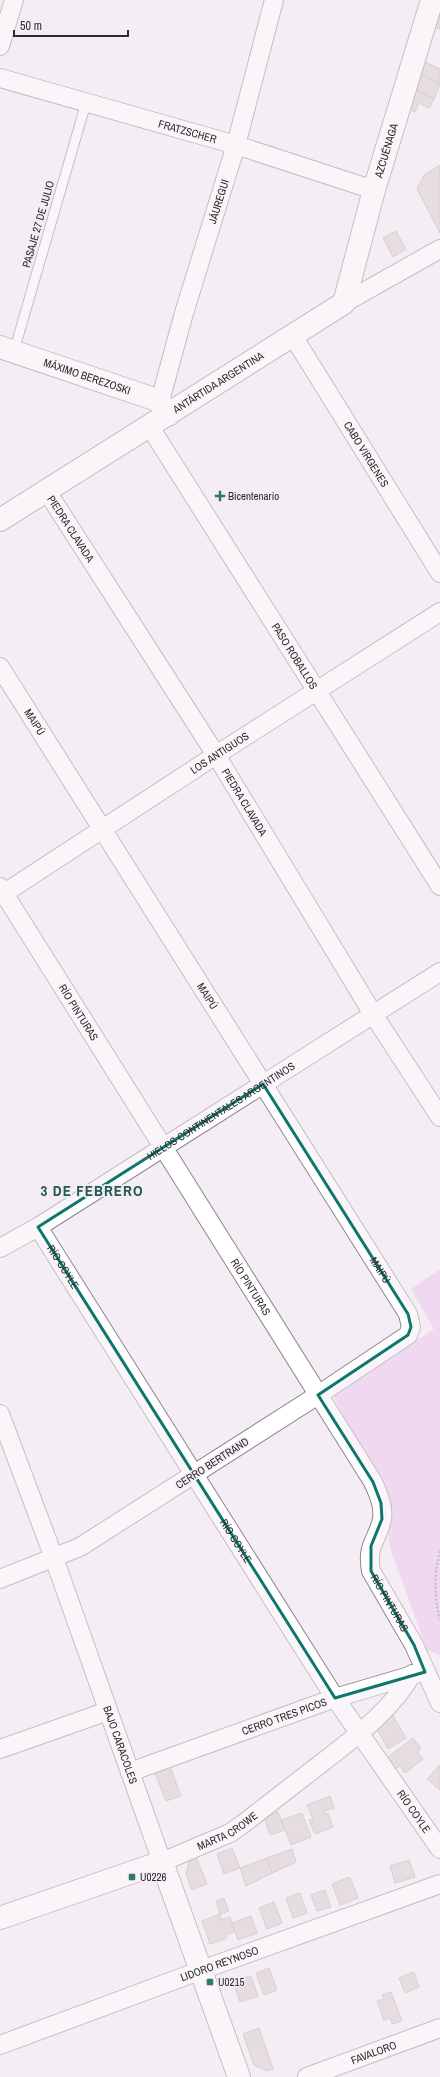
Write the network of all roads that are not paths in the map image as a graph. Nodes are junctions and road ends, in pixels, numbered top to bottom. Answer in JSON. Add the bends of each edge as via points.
{"nodes":[{"id":1,"x":14,"y":0,"type":"edge"},
{"id":2,"x":274,"y":0,"type":"edge"},
{"id":3,"x":432,"y":0,"type":"edge"},
{"id":4,"x":0,"y":46,"type":"edge"},
{"id":5,"x":0,"y":78,"type":"edge"},
{"id":6,"x":86,"y":103,"type":"junction"},
{"id":7,"x":236,"y":145,"type":"junction"},
{"id":8,"x":374,"y":190,"type":"junction"},
{"id":9,"x":437,"y":256,"type":"edge"},
{"id":10,"x":344,"y":303,"type":"junction"},
{"id":11,"x":293,"y":336,"type":"junction"},
{"id":12,"x":7,"y":349,"type":"edge"},
{"id":13,"x":164,"y":408,"type":"junction"},
{"id":14,"x":150,"y":427,"type":"junction"},
{"id":15,"x":46,"y":490,"type":"junction"},
{"id":16,"x":0,"y":520,"type":"edge"},
{"id":17,"x":440,"y":573,"type":"edge"},
{"id":18,"x":440,"y":612,"type":"edge"},
{"id":19,"x":0,"y":667,"type":"edge"},
{"id":20,"x":317,"y":692,"type":"junction"},
{"id":21,"x":216,"y":755,"type":"junction"},
{"id":22,"x":102,"y":829,"type":"junction"},
{"id":23,"x":440,"y":886,"type":"edge"},
{"id":24,"x":1,"y":892,"type":"edge"},
{"id":25,"x":440,"y":972,"type":"edge"},
{"id":26,"x":373,"y":1014,"type":"junction"},
{"id":27,"x":262,"y":1084,"type":"junction"},
{"id":28,"x":440,"y":1116,"type":"edge"},
{"id":29,"x":164,"y":1148,"type":"junction"},
{"id":30,"x":38,"y":1227,"type":"junction"},
{"id":31,"x":0,"y":1248,"type":"edge"},
{"id":32,"x":411,"y":1327,"type":"joint"},
{"id":33,"x":318,"y":1395,"type":"junction"},
{"id":34,"x":0,"y":1414,"type":"edge"},
{"id":35,"x":194,"y":1475,"type":"junction"},
{"id":36,"x":54,"y":1558,"type":"junction"},
{"id":37,"x":0,"y":1579,"type":"edge"},
{"id":38,"x":426,"y":1674,"type":"edge"},
{"id":39,"x":335,"y":1698,"type":"junction"},
{"id":40,"x":440,"y":1703,"type":"edge"},
{"id":41,"x":108,"y":1711,"type":"junction"},
{"id":42,"x":358,"y":1734,"type":"junction"},
{"id":43,"x":0,"y":1748,"type":"edge"},
{"id":44,"x":130,"y":1772,"type":"junction"},
{"id":45,"x":440,"y":1849,"type":"edge"},
{"id":46,"x":162,"y":1862,"type":"junction"},
{"id":47,"x":440,"y":1884,"type":"edge"},
{"id":48,"x":0,"y":1918,"type":"edge"},
{"id":49,"x":199,"y":1971,"type":"junction"},
{"id":50,"x":440,"y":2028,"type":"edge"},
{"id":51,"x":0,"y":2045,"type":"edge"},
{"id":52,"x":239,"y":2077,"type":"edge"},
{"id":53,"x":307,"y":2077,"type":"edge"}],
"edges":[{"from":1,"to":4,"type":"street"},
{"from":2,"to":7,"type":"street","name":"JÁUREGUI"},
{"from":3,"to":8,"type":"street","name":"AZCUÉNAGA"},
{"from":5,"to":6,"type":"street","name":"FRATZSCHER"},
{"from":6,"to":7,"type":"street","name":"FRATZSCHER"},
{"from":6,"to":12,"type":"lane","name":"PASAJE 27 DE JULIO"},
{"from":7,"to":8,"type":"street","name":"FRATZSCHER"},
{"from":7,"to":13,"type":"street","name":"JÁUREGUI","via":[[184,313]]},
{"from":8,"to":10,"type":"street","name":"AZCUÉNAGA"},
{"from":9,"to":10,"type":"street","name":"ANTÁRTIDA ARGENTINA"},
{"from":10,"to":11,"type":"street","name":"ANTÁRTIDA ARGENTINA"},
{"from":11,"to":13,"type":"street","name":"ANTÁRTIDA ARGENTINA"},
{"from":11,"to":17,"type":"street","name":"CABO VIRGENES"},
{"from":12,"to":13,"type":"street","name":"MÁXIMO BEREZOSKI"},
{"from":13,"to":14,"type":"street","name":"ANTÁRTIDA ARGENTINA"},
{"from":14,"to":15,"type":"street","name":"ANTÁRTIDA ARGENTINA"},
{"from":14,"to":20,"type":"street","name":"PASO ROBALLOS"},
{"from":15,"to":16,"type":"street","name":"ANTÁRTIDA ARGENTINA"},
{"from":15,"to":21,"type":"street","name":"PIEDRA CLAVADA"},
{"from":18,"to":20,"type":"street","name":"LOS ANTIGUOS"},
{"from":19,"to":22,"type":"street","name":"MAIPÚ"},
{"from":20,"to":21,"type":"street","name":"LOS ANTIGUOS"},
{"from":20,"to":23,"type":"street","name":"PASO ROBALLOS"},
{"from":21,"to":22,"type":"street","name":"LOS ANTIGUOS"},
{"from":21,"to":26,"type":"street","name":"PIEDRA CLAVADA"},
{"from":22,"to":24,"type":"street","name":"LOS ANTIGUOS"},
{"from":22,"to":27,"type":"street","name":"MAIPÚ"},
{"from":24,"to":29,"type":"street","name":"RÍO PINTURAS"},
{"from":25,"to":26,"type":"street","name":"HIELOS CONTINENTALES ARGENTINOS"},
{"from":26,"to":27,"type":"street","name":"HIELOS CONTINENTALES ARGENTINOS"},
{"from":26,"to":28,"type":"street","name":"PIEDRA CLAVADA"},
{"from":27,"to":29,"type":"street","name":"HIELOS CONTINENTALES ARGENTINOS"},
{"from":27,"to":32,"type":"street","name":"MAIPÚ","via":[[408,1314]]},
{"from":29,"to":30,"type":"street","name":"HIELOS CONTINENTALES ARGENTINOS"},
{"from":29,"to":33,"type":"street","name":"RÍO PINTURAS"},
{"from":30,"to":31,"type":"street","name":"HIELOS CONTINENTALES ARGENTINOS"},
{"from":30,"to":35,"type":"street","name":"RÍO COYLE"},
{"from":32,"to":33,"type":"street","name":"CERRO BERTRAND","via":[[408,1335]]},
{"from":33,"to":35,"type":"street","name":"CERRO BERTRAND"},
{"from":33,"to":38,"type":"street","name":"RÍO PINTURAS","via":[[373,1482],[381,1503],[382,1519],[371,1546],[371,1570],[414,1645]]},
{"from":34,"to":36,"type":"street","name":"BAJO CARACOLES"},
{"from":35,"to":36,"type":"street","name":"CERRO BERTRAND","via":[[80,1547]]},
{"from":35,"to":39,"type":"street","name":"RÍO COYLE"},
{"from":36,"to":37,"type":"street","name":"CERRO BERTRAND"},
{"from":36,"to":41,"type":"street","name":"BAJO CARACOLES"},
{"from":38,"to":39,"type":"street","name":"CERRO TRES PICOS"},
{"from":38,"to":40,"type":"street","name":"RÍO PINTURAS"},
{"from":38,"to":42,"type":"street","name":"MARTA CROWE","via":[[407,1683]]},
{"from":39,"to":42,"type":"street","name":"RÍO COYLE"},
{"from":39,"to":44,"type":"street","name":"CERRO TRES PICOS"},
{"from":41,"to":43,"type":"street"},
{"from":41,"to":44,"type":"street","name":"BAJO CARACOLES"},
{"from":42,"to":45,"type":"street","name":"RÍO COYLE"},
{"from":42,"to":46,"type":"street","name":"MARTA CROWE","via":[[230,1834]]},
{"from":44,"to":46,"type":"street","name":"BAJO CARACOLES"},
{"from":46,"to":48,"type":"street","name":"MARTA CROWE"},
{"from":46,"to":49,"type":"street","name":"BAJO CARACOLES"},
{"from":47,"to":49,"type":"street","name":"LIDORO REYNOSO"},
{"from":49,"to":51,"type":"street","name":"LIDORO REYNOSO"},
{"from":49,"to":52,"type":"street","name":"BAJO CARACOLES"},
{"from":50,"to":53,"type":"street","name":"FAVALORO"}]}
